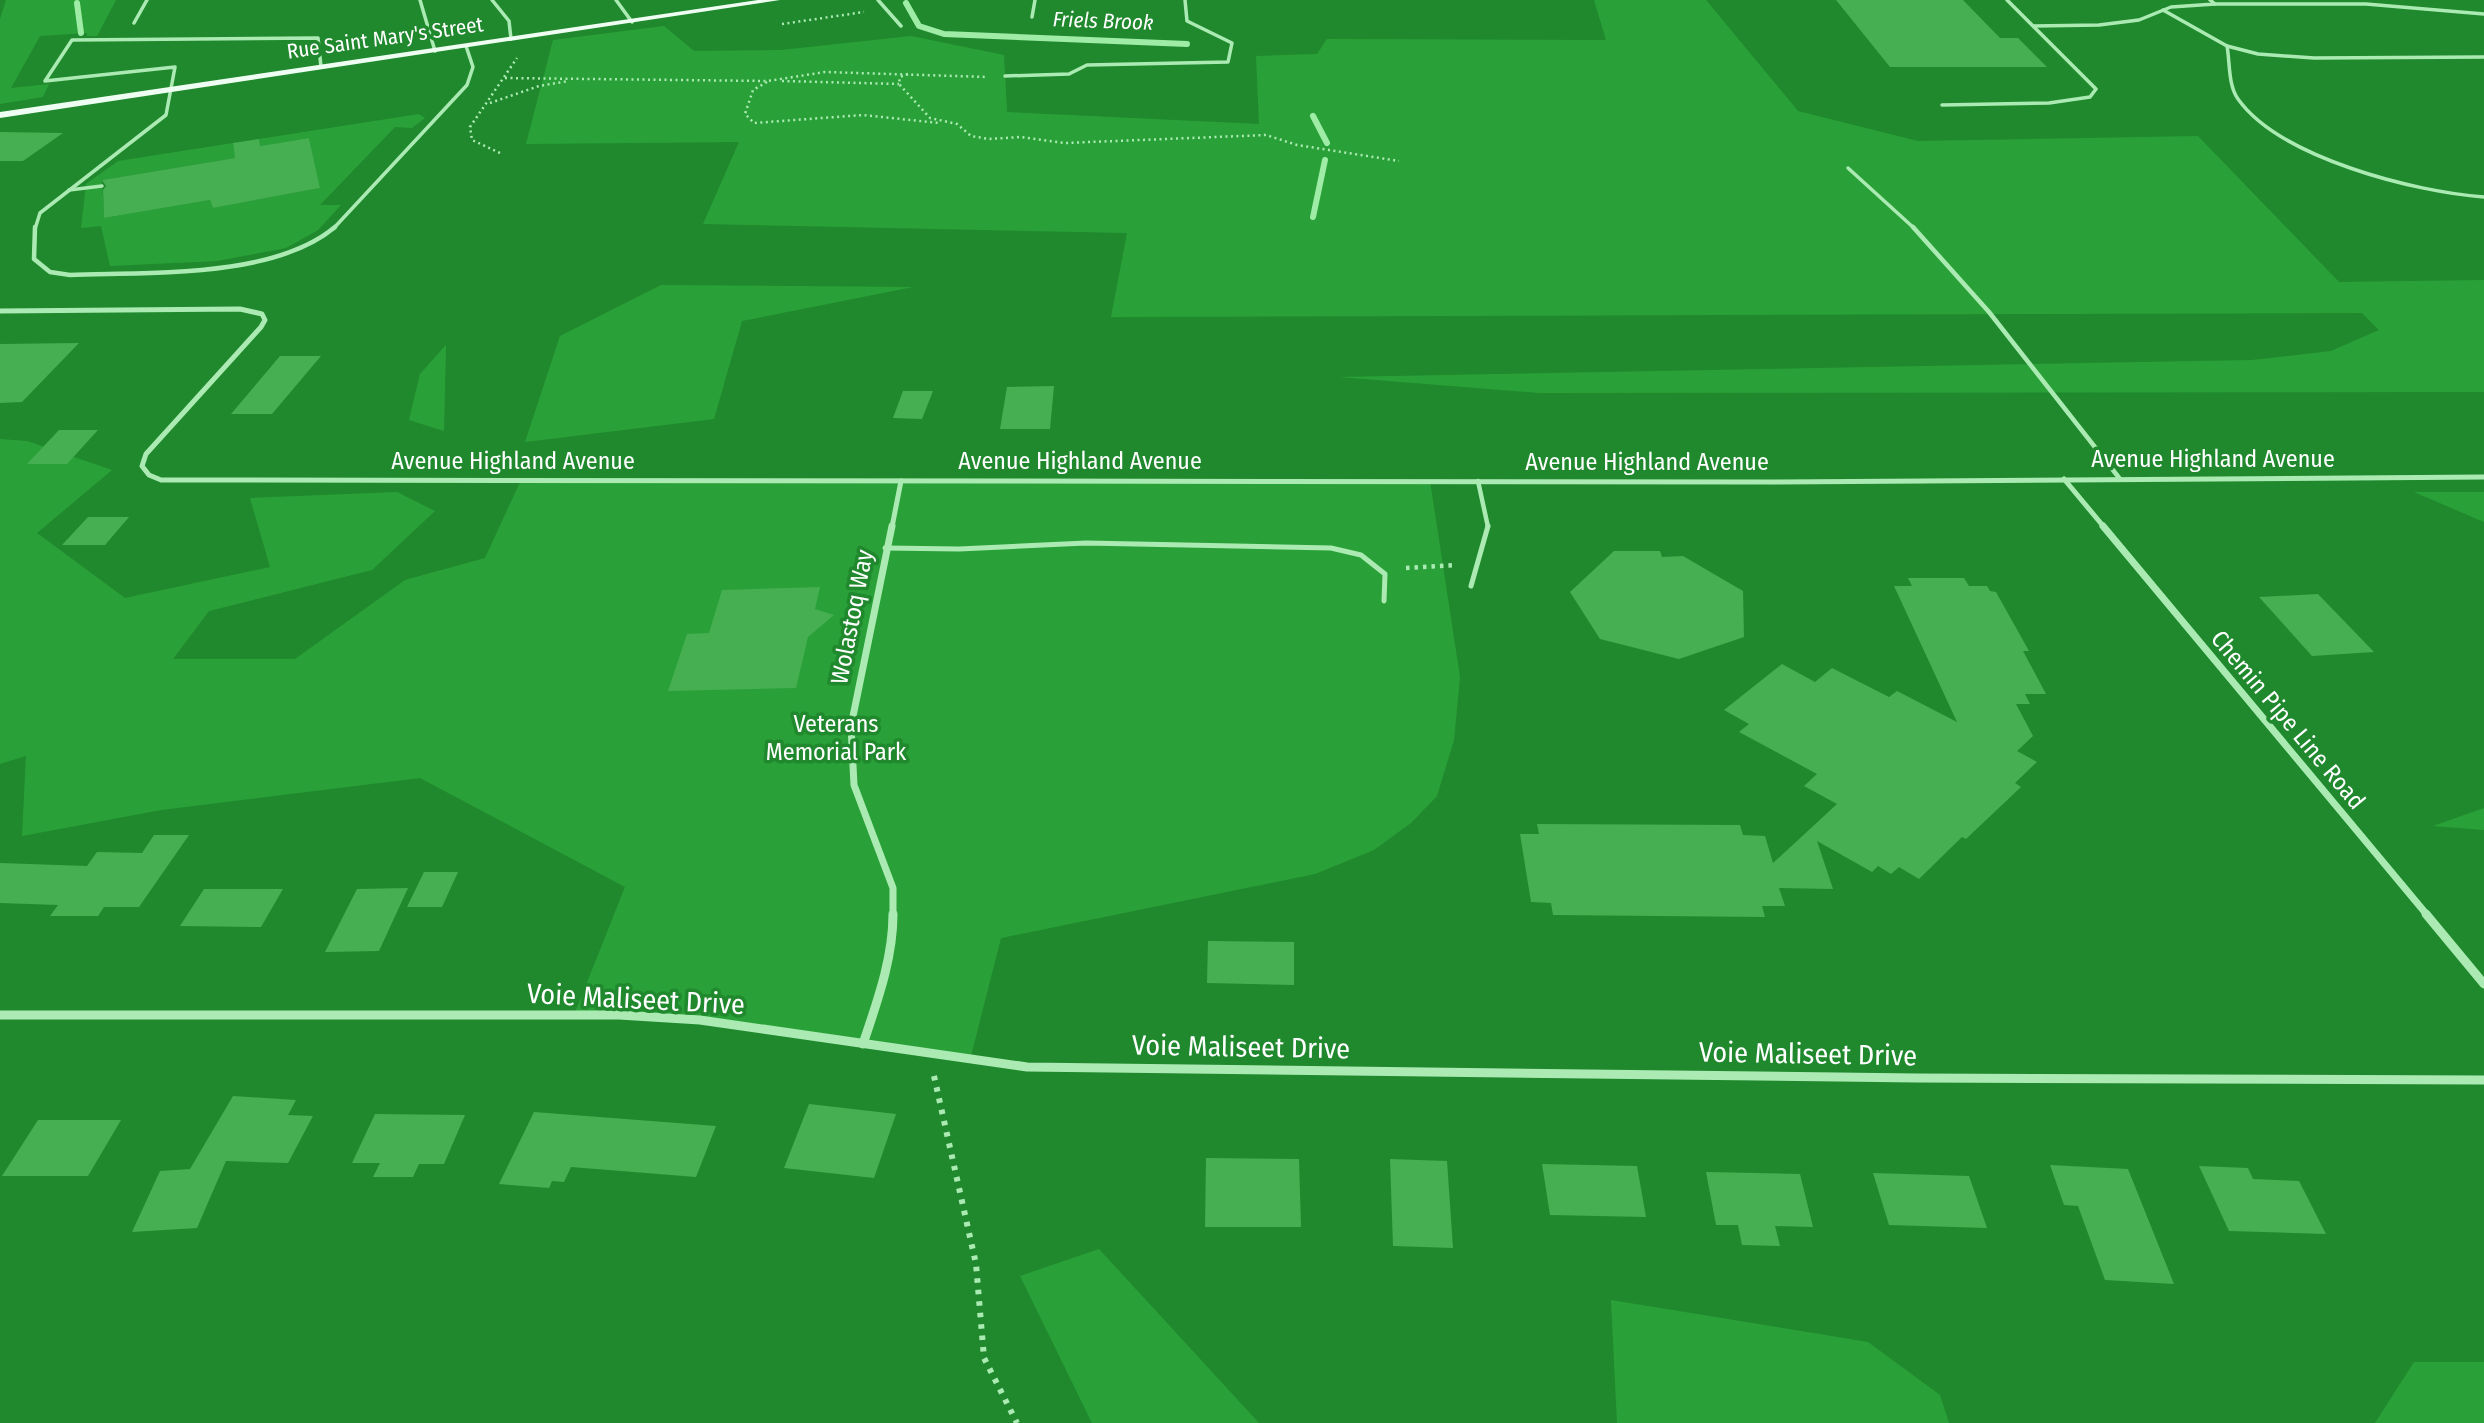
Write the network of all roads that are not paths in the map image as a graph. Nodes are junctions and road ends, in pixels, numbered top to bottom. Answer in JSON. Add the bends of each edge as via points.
{"nodes":[{"id":1,"x":147,"y":0,"type":"edge"},
{"id":2,"x":420,"y":0,"type":"edge"},
{"id":3,"x":492,"y":0,"type":"edge"},
{"id":4,"x":616,"y":0,"type":"edge"},
{"id":5,"x":776,"y":0,"type":"edge"},
{"id":6,"x":878,"y":0,"type":"edge"},
{"id":7,"x":1035,"y":0,"type":"edge"},
{"id":8,"x":1185,"y":0,"type":"edge"},
{"id":9,"x":2007,"y":0,"type":"edge"},
{"id":10,"x":2210,"y":0,"type":"edge"},
{"id":11,"x":2403,"y":0,"type":"edge"},
{"id":12,"x":2215,"y":4,"type":"junction"},
{"id":13,"x":2408,"y":7,"type":"junction"},
{"id":14,"x":2163,"y":10,"type":"junction"},
{"id":15,"x":2484,"y":14,"type":"edge"},
{"id":16,"x":1032,"y":17,"type":"dead end"},
{"id":17,"x":632,"y":22,"type":"junction"},
{"id":18,"x":134,"y":23,"type":"dead end"},
{"id":19,"x":901,"y":26,"type":"dead end"},
{"id":20,"x":2034,"y":26,"type":"junction"},
{"id":21,"x":510,"y":39,"type":"junction"},
{"id":22,"x":466,"y":46,"type":"junction"},
{"id":23,"x":2227,"y":46,"type":"junction"},
{"id":24,"x":435,"y":51,"type":"junction"},
{"id":25,"x":2484,"y":57,"type":"edge"},
{"id":26,"x":321,"y":67,"type":"junction"},
{"id":27,"x":1005,"y":76,"type":"road end"},
{"id":28,"x":168,"y":89,"type":"junction"},
{"id":29,"x":1942,"y":105,"type":"dead end"},
{"id":30,"x":0,"y":115,"type":"edge"},
{"id":31,"x":1848,"y":168,"type":"dead end"},
{"id":32,"x":102,"y":186,"type":"dead end"},
{"id":33,"x":66,"y":191,"type":"junction"},
{"id":34,"x":2484,"y":197,"type":"edge"},
{"id":35,"x":0,"y":311,"type":"edge"},
{"id":36,"x":2484,"y":477,"type":"edge"},
{"id":37,"x":2064,"y":479,"type":"junction"},
{"id":38,"x":2120,"y":479,"type":"junction"},
{"id":39,"x":901,"y":481,"type":"junction"},
{"id":40,"x":1478,"y":481,"type":"junction"},
{"id":41,"x":885,"y":548,"type":"junction"},
{"id":42,"x":1471,"y":586,"type":"dead end"},
{"id":43,"x":1384,"y":601,"type":"dead end"},
{"id":44,"x":2484,"y":984,"type":"edge"},
{"id":45,"x":0,"y":1015,"type":"edge"},
{"id":46,"x":863,"y":1044,"type":"junction"},
{"id":47,"x":2484,"y":1080,"type":"edge"}],
"edges":[{"from":1,"to":18,"type":"lane"},
{"from":2,"to":24,"type":"lane"},
{"from":3,"to":21,"type":"lane","via":[[509,22]]},
{"from":4,"to":17,"type":"lane"},
{"from":5,"to":17,"type":"main road","name":"Rue Saint Mary's Street"},
{"from":6,"to":19,"type":"lane"},
{"from":7,"to":16,"type":"lane"},
{"from":8,"to":27,"type":"lane","via":[[1187,21],[1232,43],[1228,62],[1087,65],[1069,74]]},
{"from":9,"to":20,"type":"lane"},
{"from":10,"to":12,"type":"lane"},
{"from":11,"to":13,"type":"lane"},
{"from":12,"to":13,"type":"lane"},
{"from":12,"to":14,"type":"lane"},
{"from":13,"to":15,"type":"lane"},
{"from":14,"to":20,"type":"lane","via":[[2139,20],[2099,25]]},
{"from":14,"to":23,"type":"lane"},
{"from":17,"to":21,"type":"main road","name":"Rue Saint Mary's Street"},
{"from":20,"to":29,"type":"lane","via":[[2096,89],[2090,97],[2049,103]]},
{"from":21,"to":22,"type":"main road","name":"Rue Saint Mary's Street"},
{"from":22,"to":24,"type":"main road","name":"Rue Saint Mary's Street"},
{"from":22,"to":33,"type":"lane","via":[[473,66],[463,90],[335,228],[299,250],[193,272],[50,272],[34,259],[35,225],[48,204]]},
{"from":23,"to":25,"type":"lane","via":[[2258,54],[2314,58]]},
{"from":23,"to":34,"type":"lane","via":[[2237,98],[2275,134],[2348,167],[2459,197]]},
{"from":24,"to":26,"type":"main road","name":"Rue Saint Mary's Street"},
{"from":26,"to":28,"type":"main road","name":"Rue Saint Mary's Street"},
{"from":26,"to":28,"type":"lane","via":[[318,38],[72,40],[45,81],[175,67]]},
{"from":28,"to":30,"type":"main road","name":"Rue Saint Mary's Street"},
{"from":28,"to":33,"type":"lane","via":[[166,115]]},
{"from":31,"to":38,"type":"lane","via":[[1915,229],[1979,302]]},
{"from":32,"to":33,"type":"lane"},
{"from":35,"to":39,"type":"street","name":"Avenue Highland Avenue","via":[[240,309],[262,314],[261,327],[146,454],[142,466],[161,480]]},
{"from":36,"to":38,"type":"street","name":"Avenue Highland Avenue"},
{"from":37,"to":38,"type":"street","name":"Avenue Highland Avenue"},
{"from":37,"to":40,"type":"street","name":"Avenue Highland Avenue"},
{"from":37,"to":44,"type":"street","name":"Chemin Pipe Line Road"},
{"from":39,"to":40,"type":"street","name":"Avenue Highland Avenue"},
{"from":39,"to":41,"type":"street","name":"Wolastoq Way"},
{"from":40,"to":42,"type":"lane","via":[[1488,527]]},
{"from":41,"to":43,"type":"lane","via":[[1086,544],[1331,548],[1373,560],[1385,574]]},
{"from":41,"to":46,"type":"street","name":"Wolastoq Way","via":[[851,726],[854,785],[893,888],[893,938]]},
{"from":45,"to":46,"type":"street","name":"Voie Maliseet Drive","via":[[619,1015],[700,1020]]},
{"from":46,"to":47,"type":"street","name":"Voie Maliseet Drive","via":[[1027,1067]]}]}
